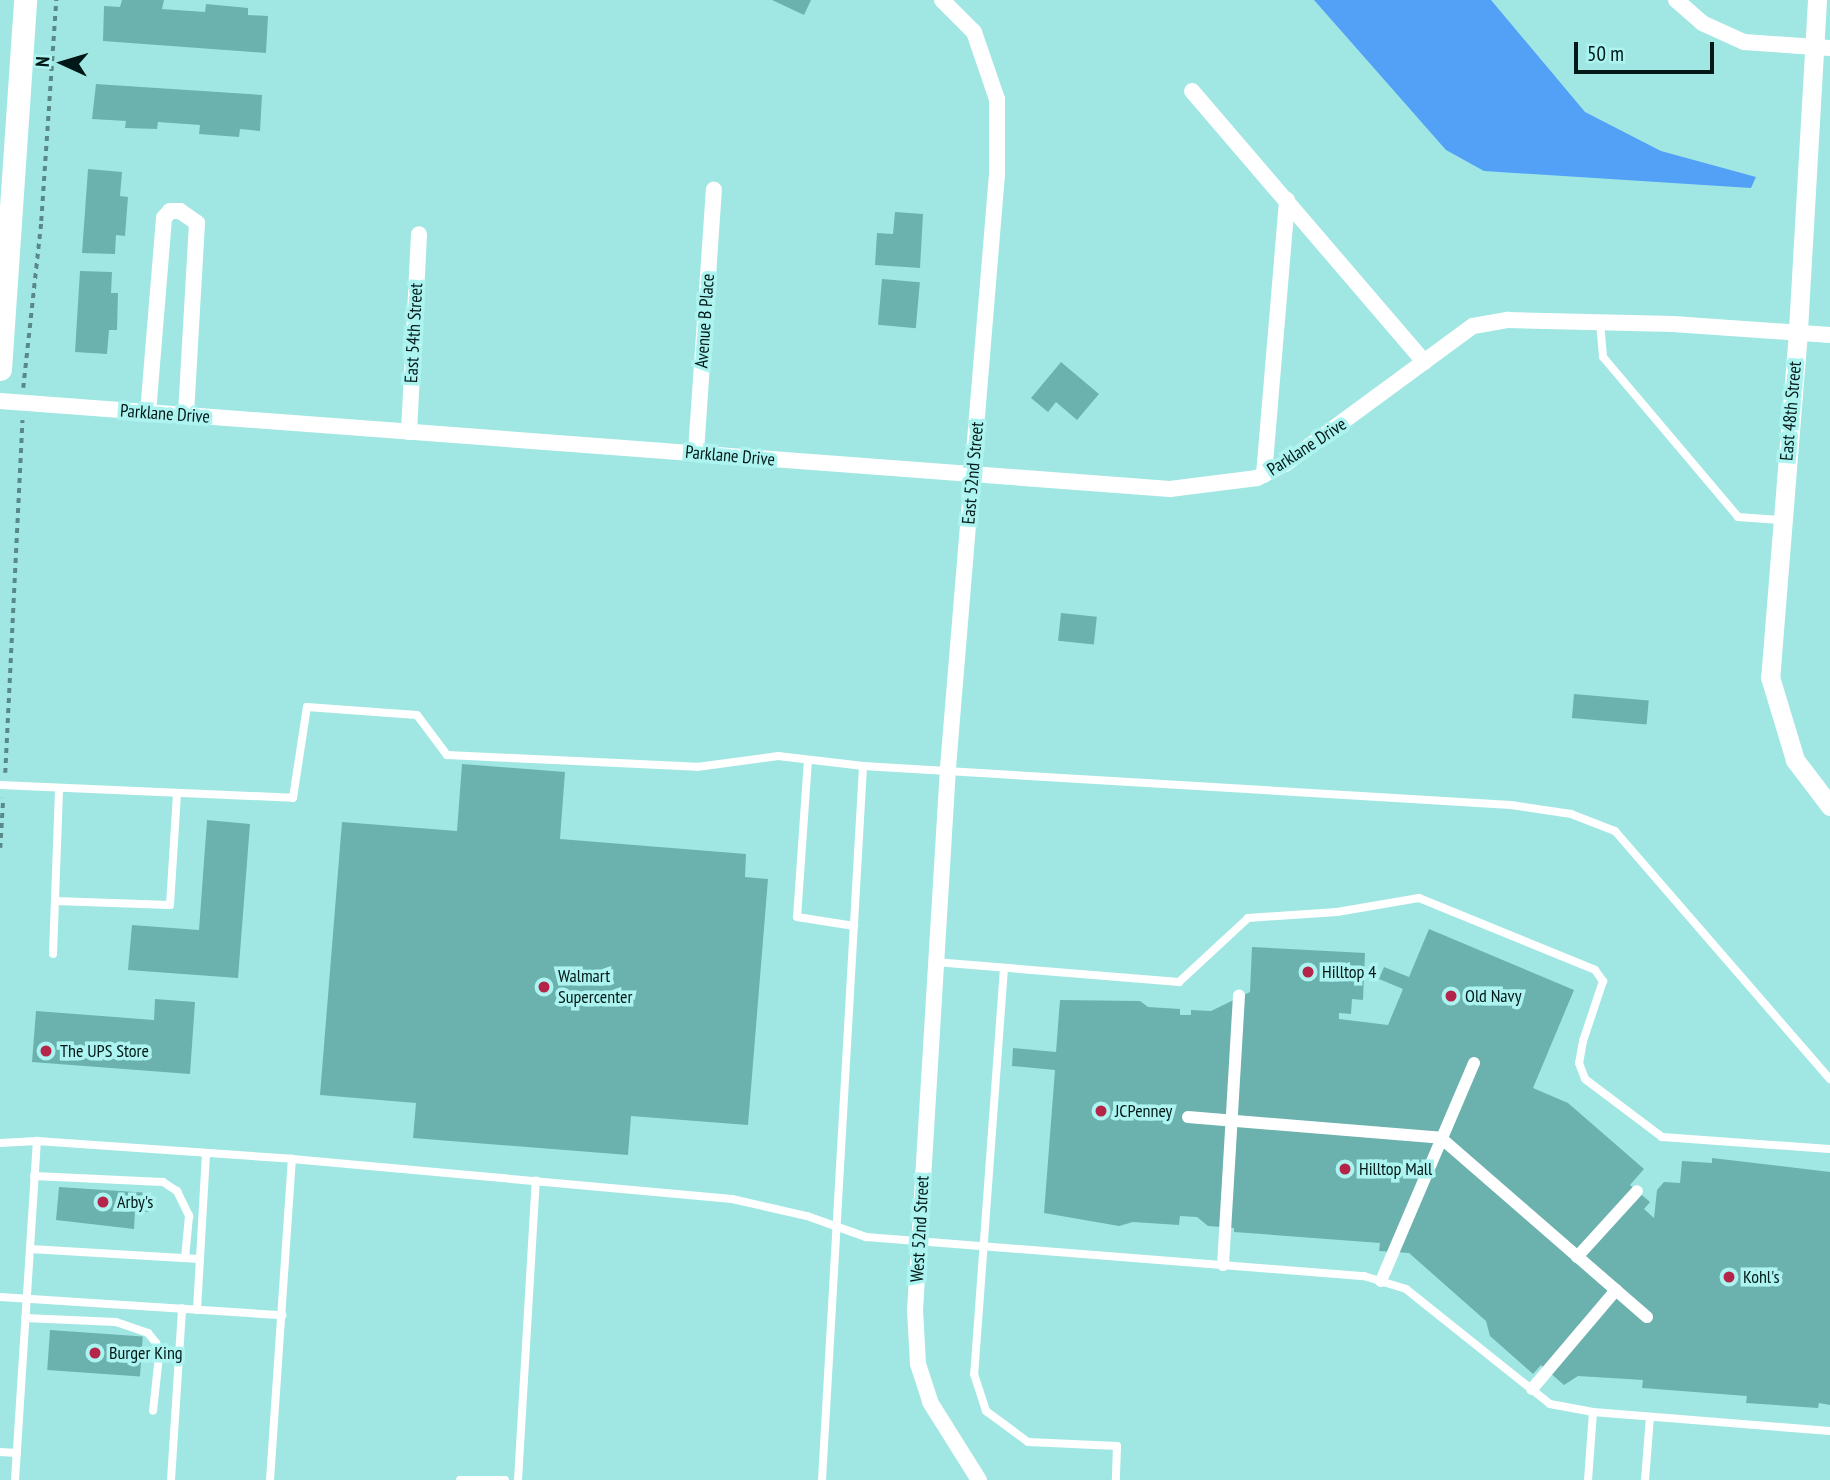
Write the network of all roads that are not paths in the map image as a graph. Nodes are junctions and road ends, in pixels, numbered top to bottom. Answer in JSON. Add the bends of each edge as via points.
{"nodes":[{"id":1,"x":25,"y":0,"type":"edge"},
{"id":2,"x":942,"y":0,"type":"edge"},
{"id":3,"x":1676,"y":0,"type":"edge"},
{"id":4,"x":1817,"y":0,"type":"edge"},
{"id":5,"x":1822,"y":48,"type":"edge"},
{"id":6,"x":1192,"y":90,"type":"dead end"},
{"id":7,"x":714,"y":190,"type":"dead end"},
{"id":8,"x":1287,"y":200,"type":"junction"},
{"id":9,"x":419,"y":234,"type":"dead end"},
{"id":10,"x":1600,"y":322,"type":"junction"},
{"id":11,"x":1798,"y":332,"type":"junction"},
{"id":12,"x":1830,"y":335,"type":"edge"},
{"id":13,"x":1424,"y":362,"type":"junction"},
{"id":14,"x":0,"y":369,"type":"edge"},
{"id":15,"x":0,"y":401,"type":"edge"},
{"id":16,"x":148,"y":413,"type":"junction"},
{"id":17,"x":187,"y":415,"type":"junction"},
{"id":18,"x":409,"y":432,"type":"junction"},
{"id":19,"x":696,"y":452,"type":"junction"},
{"id":20,"x":973,"y":475,"type":"junction"},
{"id":21,"x":1264,"y":475,"type":"junction"},
{"id":22,"x":1781,"y":520,"type":"junction"},
{"id":23,"x":808,"y":760,"type":"junction"},
{"id":24,"x":863,"y":766,"type":"junction"},
{"id":25,"x":948,"y":768,"type":"junction"},
{"id":26,"x":2,"y":785,"type":"edge"},
{"id":27,"x":59,"y":788,"type":"junction"},
{"id":28,"x":177,"y":793,"type":"junction"},
{"id":29,"x":1830,"y":806,"type":"edge"},
{"id":30,"x":55,"y":901,"type":"junction"},
{"id":31,"x":854,"y":926,"type":"junction"},
{"id":32,"x":53,"y":954,"type":"dead end"},
{"id":33,"x":935,"y":962,"type":"junction"},
{"id":34,"x":1003,"y":968,"type":"junction"},
{"id":35,"x":1239,"y":995,"type":"dead end"},
{"id":36,"x":1474,"y":1063,"type":"dead end"},
{"id":37,"x":1830,"y":1079,"type":"edge"},
{"id":38,"x":1188,"y":1117,"type":"dead end"},
{"id":39,"x":1233,"y":1121,"type":"junction"},
{"id":40,"x":1441,"y":1138,"type":"junction"},
{"id":41,"x":37,"y":1142,"type":"junction"},
{"id":42,"x":0,"y":1143,"type":"edge"},
{"id":43,"x":1830,"y":1149,"type":"edge"},
{"id":44,"x":206,"y":1153,"type":"junction"},
{"id":45,"x":292,"y":1159,"type":"junction"},
{"id":46,"x":34,"y":1176,"type":"junction"},
{"id":47,"x":536,"y":1181,"type":"junction"},
{"id":48,"x":1637,"y":1191,"type":"dead end"},
{"id":49,"x":838,"y":1229,"type":"junction"},
{"id":50,"x":919,"y":1241,"type":"junction"},
{"id":51,"x":982,"y":1247,"type":"junction"},
{"id":52,"x":30,"y":1249,"type":"junction"},
{"id":53,"x":1577,"y":1256,"type":"junction"},
{"id":54,"x":185,"y":1258,"type":"junction"},
{"id":55,"x":200,"y":1259,"type":"junction"},
{"id":56,"x":1223,"y":1265,"type":"junction"},
{"id":57,"x":1381,"y":1281,"type":"junction"},
{"id":58,"x":1616,"y":1290,"type":"junction"},
{"id":59,"x":0,"y":1297,"type":"edge"},
{"id":60,"x":27,"y":1297,"type":"junction"},
{"id":61,"x":182,"y":1308,"type":"junction"},
{"id":62,"x":197,"y":1310,"type":"junction"},
{"id":63,"x":282,"y":1315,"type":"junction"},
{"id":64,"x":1647,"y":1317,"type":"dead end"},
{"id":65,"x":25,"y":1318,"type":"junction"},
{"id":66,"x":1532,"y":1389,"type":"junction"},
{"id":67,"x":153,"y":1411,"type":"dead end"},
{"id":68,"x":1593,"y":1412,"type":"junction"},
{"id":69,"x":1650,"y":1417,"type":"junction"},
{"id":70,"x":1830,"y":1431,"type":"edge"},
{"id":71,"x":0,"y":1452,"type":"edge"},
{"id":72,"x":17,"y":1453,"type":"junction"},
{"id":73,"x":15,"y":1480,"type":"edge"},
{"id":74,"x":171,"y":1480,"type":"edge"},
{"id":75,"x":270,"y":1480,"type":"edge"},
{"id":76,"x":460,"y":1480,"type":"edge"},
{"id":77,"x":505,"y":1480,"type":"edge"},
{"id":78,"x":518,"y":1480,"type":"edge"},
{"id":79,"x":822,"y":1480,"type":"edge"},
{"id":80,"x":979,"y":1480,"type":"edge"},
{"id":81,"x":1116,"y":1480,"type":"edge"},
{"id":82,"x":1588,"y":1480,"type":"edge"},
{"id":83,"x":1646,"y":1480,"type":"edge"}],
"edges":[{"from":1,"to":14,"type":"main road"},
{"from":2,"to":20,"type":"street","name":"East 52nd Street","via":[[974,33],[997,99],[997,174]]},
{"from":3,"to":5,"type":"street","via":[[1702,23],[1744,42]]},
{"from":4,"to":5,"type":"street","name":"East 48th Street"},
{"from":5,"to":11,"type":"street","name":"East 48th Street"},
{"from":6,"to":8,"type":"street"},
{"from":7,"to":19,"type":"street","name":"Avenue B Place"},
{"from":8,"to":13,"type":"street"},
{"from":8,"to":21,"type":"street"},
{"from":9,"to":18,"type":"street","name":"East 54th Street"},
{"from":10,"to":11,"type":"street","name":"Parklane Drive"},
{"from":10,"to":13,"type":"street","name":"Parklane Drive","via":[[1508,320],[1473,326]]},
{"from":10,"to":22,"type":"lane","via":[[1603,357],[1738,517]]},
{"from":11,"to":12,"type":"street","name":"Parklane Drive"},
{"from":11,"to":22,"type":"street","name":"East 48th Street"},
{"from":13,"to":21,"type":"street","name":"Parklane Drive","via":[[1336,430]]},
{"from":15,"to":16,"type":"street","name":"Parklane Drive"},
{"from":16,"to":17,"type":"street","name":"Parklane Drive"},
{"from":16,"to":17,"type":"street","via":[[164,218],[170,211],[180,211],[197,223]]},
{"from":17,"to":18,"type":"street","name":"Parklane Drive"},
{"from":18,"to":19,"type":"street","name":"Parklane Drive"},
{"from":19,"to":20,"type":"street","name":"Parklane Drive"},
{"from":20,"to":21,"type":"street","name":"Parklane Drive","via":[[1170,489]]},
{"from":20,"to":25,"type":"street","name":"East 52nd Street"},
{"from":22,"to":29,"type":"street","name":"East 48th Street","via":[[1770,677],[1794,760]]},
{"from":23,"to":24,"type":"lane"},
{"from":23,"to":28,"type":"lane","via":[[778,756],[697,767],[447,755],[417,715],[307,708],[293,798]]},
{"from":23,"to":31,"type":"lane","via":[[797,917]]},
{"from":24,"to":25,"type":"lane"},
{"from":24,"to":31,"type":"lane"},
{"from":25,"to":33,"type":"street","name":"East 52nd Street"},
{"from":25,"to":37,"type":"lane","via":[[1511,805],[1571,814],[1615,831]]},
{"from":26,"to":27,"type":"lane"},
{"from":27,"to":28,"type":"lane"},
{"from":27,"to":30,"type":"lane"},
{"from":28,"to":30,"type":"lane","via":[[170,905]]},
{"from":30,"to":32,"type":"lane"},
{"from":31,"to":49,"type":"lane"},
{"from":33,"to":34,"type":"lane"},
{"from":33,"to":50,"type":"street","name":"West 52nd Street"},
{"from":34,"to":43,"type":"lane","via":[[1179,982],[1248,918],[1337,912],[1419,898],[1595,970],[1603,981],[1583,1041],[1579,1063],[1584,1079],[1662,1137]]},
{"from":34,"to":51,"type":"lane"},
{"from":35,"to":39,"type":"street"},
{"from":36,"to":40,"type":"street"},
{"from":38,"to":39,"type":"street"},
{"from":39,"to":40,"type":"street"},
{"from":39,"to":56,"type":"street"},
{"from":40,"to":53,"type":"street"},
{"from":40,"to":57,"type":"street"},
{"from":41,"to":42,"type":"lane"},
{"from":41,"to":44,"type":"lane"},
{"from":41,"to":46,"type":"lane"},
{"from":44,"to":45,"type":"lane"},
{"from":44,"to":55,"type":"lane"},
{"from":45,"to":47,"type":"lane"},
{"from":45,"to":63,"type":"lane"},
{"from":46,"to":52,"type":"lane"},
{"from":46,"to":54,"type":"lane","via":[[163,1182],[177,1191],[189,1216]]},
{"from":47,"to":49,"type":"lane","via":[[732,1199],[807,1216]]},
{"from":47,"to":78,"type":"lane"},
{"from":48,"to":53,"type":"street"},
{"from":49,"to":50,"type":"lane","via":[[866,1237]]},
{"from":49,"to":79,"type":"lane"},
{"from":50,"to":51,"type":"lane"},
{"from":50,"to":80,"type":"street","name":"West 52nd Street","via":[[918,1364],[930,1402]]},
{"from":51,"to":56,"type":"lane"},
{"from":51,"to":81,"type":"lane","via":[[974,1374],[986,1411],[1028,1442],[1117,1446]]},
{"from":52,"to":54,"type":"lane"},
{"from":52,"to":60,"type":"lane"},
{"from":53,"to":58,"type":"street"},
{"from":54,"to":55,"type":"lane"},
{"from":55,"to":62,"type":"lane"},
{"from":56,"to":57,"type":"lane"},
{"from":57,"to":66,"type":"lane","via":[[1406,1289]]},
{"from":58,"to":64,"type":"street"},
{"from":58,"to":66,"type":"street"},
{"from":59,"to":60,"type":"lane"},
{"from":60,"to":61,"type":"lane"},
{"from":60,"to":65,"type":"lane"},
{"from":61,"to":62,"type":"lane"},
{"from":61,"to":74,"type":"lane"},
{"from":62,"to":63,"type":"lane"},
{"from":63,"to":75,"type":"lane"},
{"from":65,"to":67,"type":"lane","via":[[116,1322],[148,1333],[159,1356]]},
{"from":65,"to":72,"type":"lane"},
{"from":66,"to":68,"type":"lane","via":[[1550,1404]]},
{"from":68,"to":69,"type":"lane"},
{"from":68,"to":82,"type":"lane"},
{"from":69,"to":70,"type":"lane"},
{"from":69,"to":83,"type":"lane"},
{"from":71,"to":72,"type":"lane"},
{"from":72,"to":73,"type":"lane"},
{"from":76,"to":77,"type":"lane"}]}
